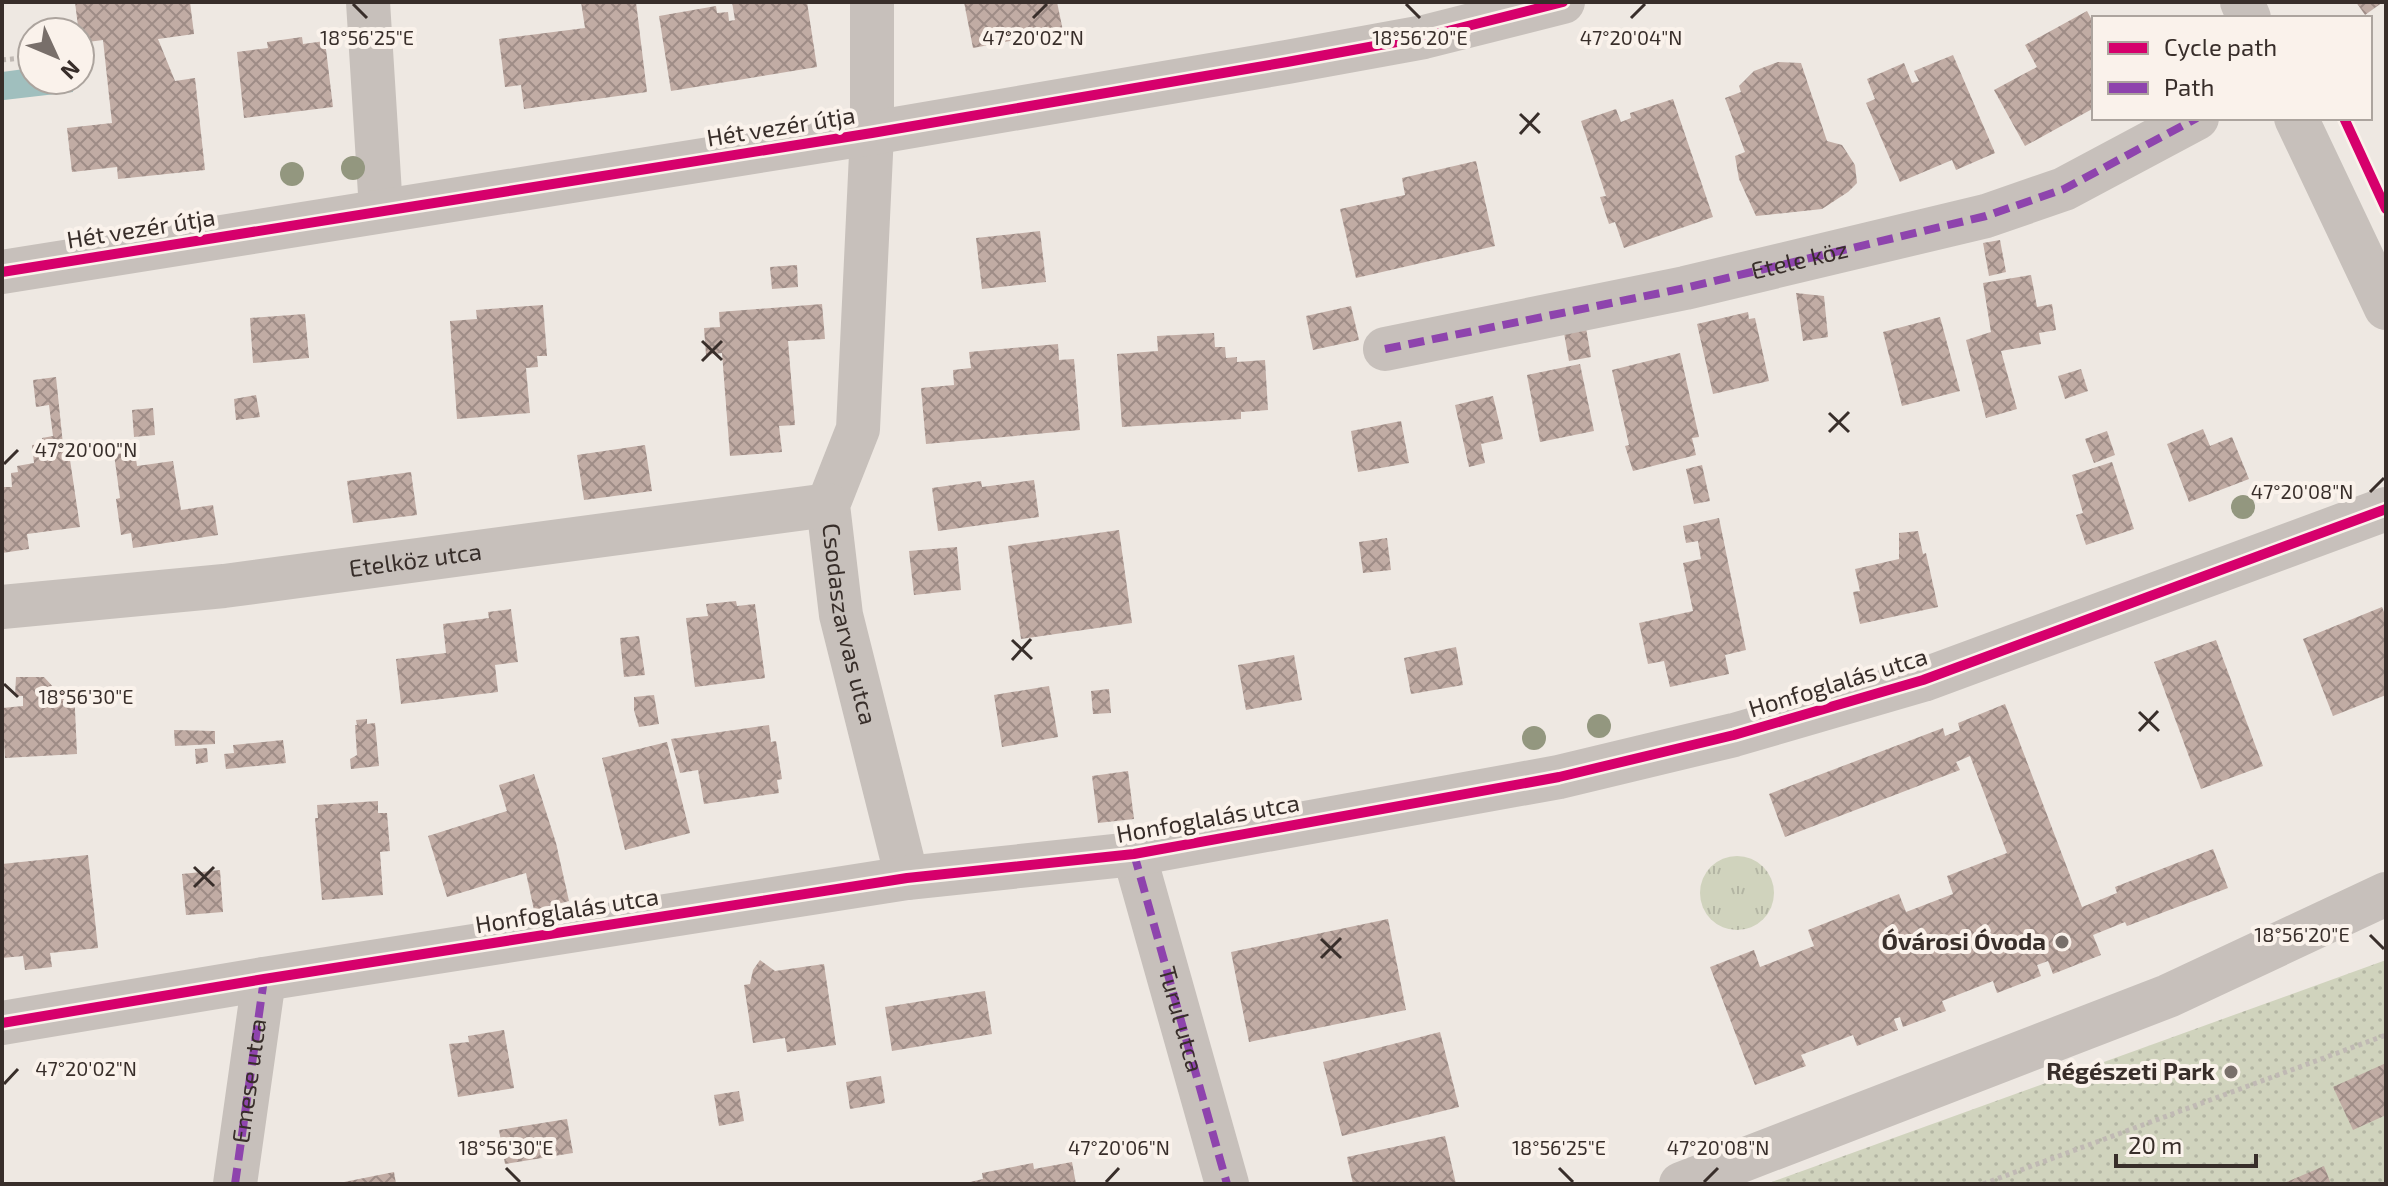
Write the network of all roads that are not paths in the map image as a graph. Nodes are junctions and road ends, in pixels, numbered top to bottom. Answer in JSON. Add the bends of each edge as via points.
{"nodes":[{"id":1,"x":368,"y":2,"type":"edge"},
{"id":2,"x":872,"y":2,"type":"edge"},
{"id":3,"x":1563,"y":2,"type":"edge"},
{"id":4,"x":2193,"y":120,"type":"edge"},
{"id":5,"x":2297,"y":120,"type":"edge"},
{"id":6,"x":872,"y":133,"type":"junction"},
{"id":7,"x":381,"y":210,"type":"junction"},
{"id":8,"x":2,"y":272,"type":"edge"},
{"id":9,"x":2386,"y":308,"type":"edge"},
{"id":10,"x":1385,"y":349,"type":"dead end"},
{"id":11,"x":828,"y":505,"type":"junction"},
{"id":12,"x":2386,"y":509,"type":"edge"},
{"id":13,"x":2,"y":607,"type":"edge"},
{"id":14,"x":1134,"y":854,"type":"junction"},
{"id":15,"x":907,"y":878,"type":"junction"},
{"id":16,"x":2386,"y":894,"type":"edge"},
{"id":17,"x":264,"y":979,"type":"junction"},
{"id":18,"x":2,"y":1023,"type":"edge"},
{"id":19,"x":235,"y":1184,"type":"edge"},
{"id":20,"x":1227,"y":1184,"type":"edge"},
{"id":21,"x":1681,"y":1184,"type":"edge"}],
"edges":[{"from":1,"to":7,"type":"street"},
{"from":2,"to":6,"type":"street","name":"Csodaszarvas utca"},
{"from":3,"to":6,"type":"street","name":"Hét vezér útja","via":[[1424,37]]},
{"from":4,"to":10,"type":"street","name":"Etele köz","via":[[2064,189],[1986,216],[1685,288]]},
{"from":5,"to":9,"type":"street"},
{"from":6,"to":7,"type":"street","name":"Hét vezér útja"},
{"from":6,"to":11,"type":"street","name":"Csodaszarvas utca","via":[[858,429]]},
{"from":7,"to":8,"type":"street","name":"Hét vezér útja"},
{"from":11,"to":13,"type":"street","name":"Etelköz utca","via":[[224,586]]},
{"from":11,"to":15,"type":"street","name":"Csodaszarvas utca","via":[[841,615]]},
{"from":12,"to":14,"type":"street","name":"Honfoglalás utca","via":[[1923,680],[1734,735],[1559,777]]},
{"from":14,"to":15,"type":"street","name":"Honfoglalás utca"},
{"from":14,"to":20,"type":"street","name":"Turul utca"},
{"from":15,"to":17,"type":"street","name":"Honfoglalás utca"},
{"from":16,"to":21,"type":"street","via":[[2168,996]]},
{"from":17,"to":18,"type":"street","name":"Honfoglalás utca"},
{"from":17,"to":19,"type":"street","name":"Emese utca"}]}
